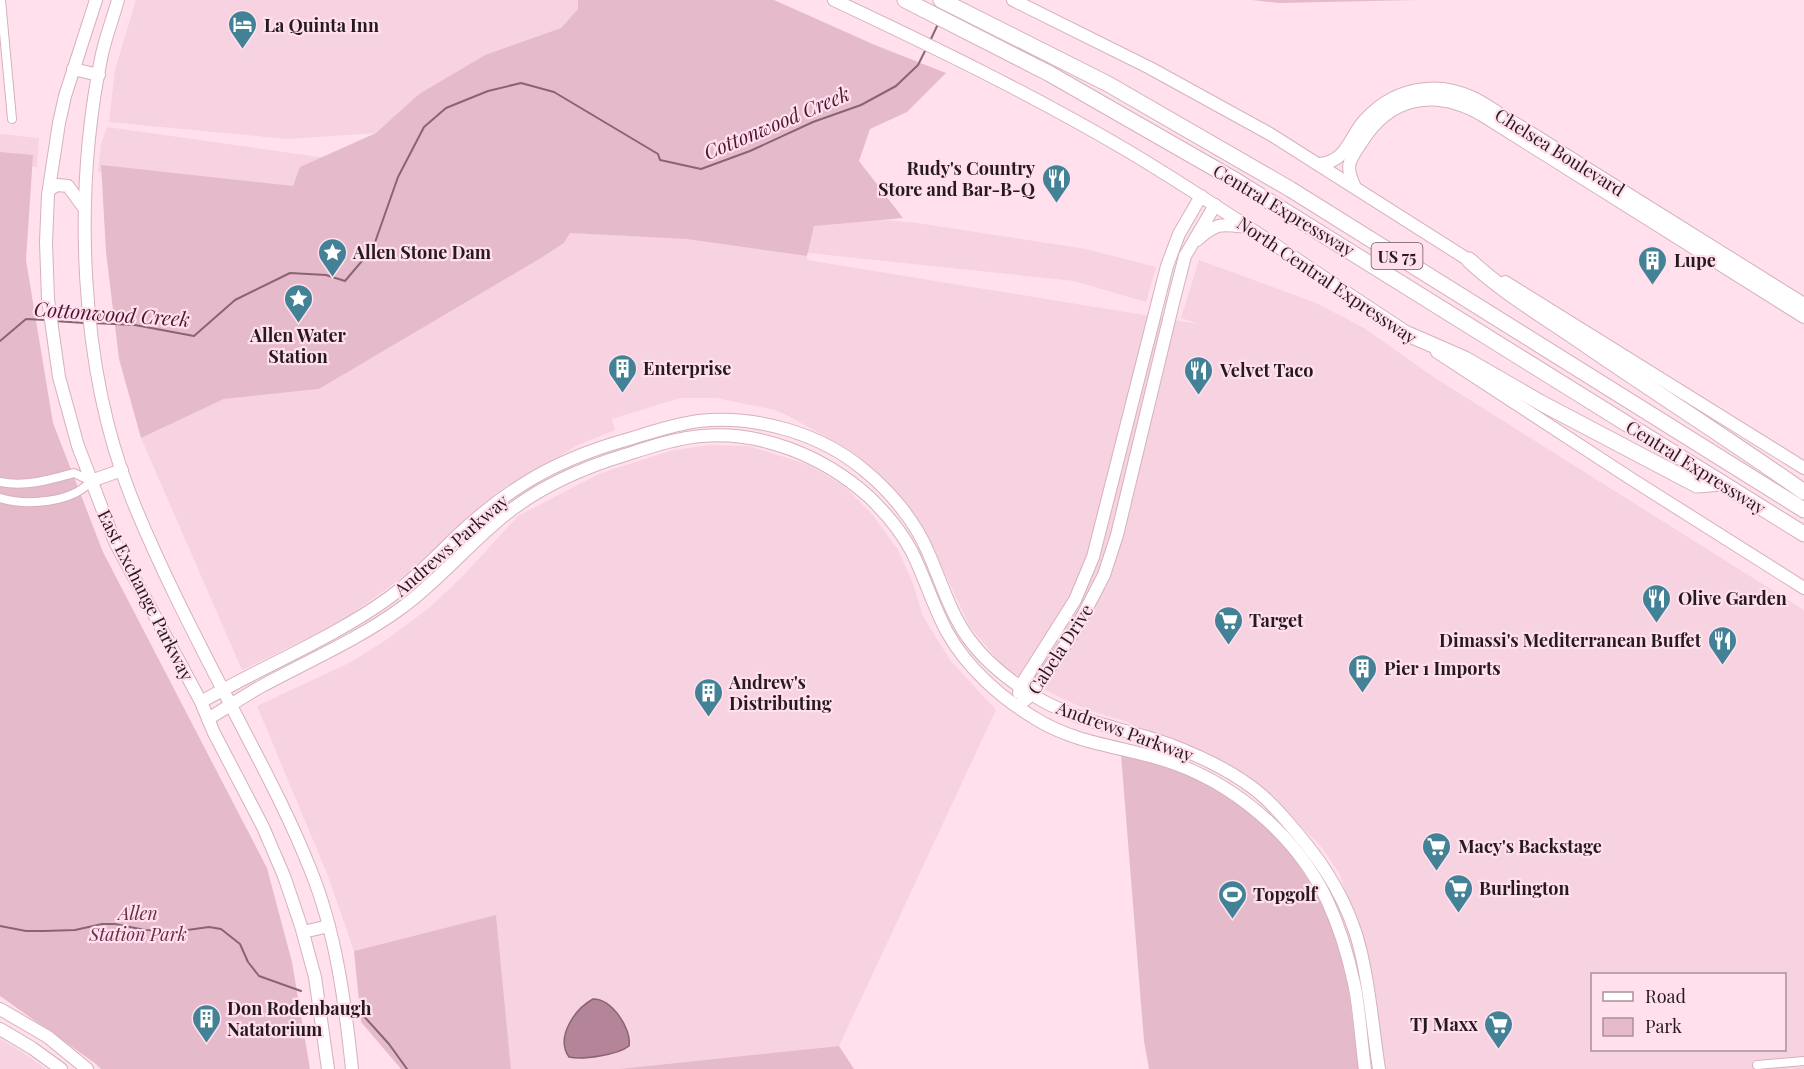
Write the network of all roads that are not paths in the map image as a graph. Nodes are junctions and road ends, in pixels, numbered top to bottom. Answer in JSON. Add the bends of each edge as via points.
{"nodes":[{"id":1,"x":1,"y":0,"type":"edge"},
{"id":2,"x":96,"y":0,"type":"edge"},
{"id":3,"x":118,"y":0,"type":"edge"},
{"id":4,"x":834,"y":0,"type":"edge"},
{"id":5,"x":905,"y":0,"type":"edge"},
{"id":6,"x":941,"y":0,"type":"edge"},
{"id":7,"x":1013,"y":0,"type":"edge"},
{"id":8,"x":3,"y":50,"type":"edge"},
{"id":9,"x":73,"y":69,"type":"junction"},
{"id":10,"x":99,"y":75,"type":"junction"},
{"id":11,"x":12,"y":119,"type":"dead end"},
{"id":12,"x":1320,"y":164,"type":"junction"},
{"id":13,"x":1354,"y":186,"type":"junction"},
{"id":14,"x":49,"y":190,"type":"junction"},
{"id":15,"x":1201,"y":196,"type":"junction"},
{"id":16,"x":1215,"y":205,"type":"junction"},
{"id":17,"x":84,"y":208,"type":"junction"},
{"id":18,"x":1249,"y":227,"type":"junction"},
{"id":19,"x":1192,"y":244,"type":"junction"},
{"id":20,"x":1469,"y":260,"type":"junction"},
{"id":21,"x":1804,"y":304,"type":"edge"},
{"id":22,"x":1804,"y":317,"type":"edge"},
{"id":23,"x":1410,"y":335,"type":"junction"},
{"id":24,"x":804,"y":435,"type":"junction"},
{"id":25,"x":599,"y":447,"type":"junction"},
{"id":26,"x":798,"y":451,"type":"junction"},
{"id":27,"x":604,"y":461,"type":"junction"},
{"id":28,"x":1804,"y":468,"type":"edge"},
{"id":29,"x":122,"y":470,"type":"junction"},
{"id":30,"x":91,"y":481,"type":"junction"},
{"id":31,"x":0,"y":482,"type":"edge"},
{"id":32,"x":1722,"y":483,"type":"junction"},
{"id":33,"x":1804,"y":492,"type":"edge"},
{"id":34,"x":0,"y":498,"type":"edge"},
{"id":35,"x":876,"y":504,"type":"junction"},
{"id":36,"x":1804,"y":510,"type":"edge"},
{"id":37,"x":1804,"y":534,"type":"edge"},
{"id":38,"x":458,"y":536,"type":"junction"},
{"id":39,"x":468,"y":547,"type":"junction"},
{"id":40,"x":934,"y":568,"type":"junction"},
{"id":41,"x":1804,"y":588,"type":"edge"},
{"id":42,"x":379,"y":604,"type":"junction"},
{"id":43,"x":387,"y":617,"type":"junction"},
{"id":44,"x":1020,"y":687,"type":"junction"},
{"id":45,"x":223,"y":689,"type":"junction"},
{"id":46,"x":1032,"y":694,"type":"junction"},
{"id":47,"x":201,"y":702,"type":"junction"},
{"id":48,"x":231,"y":705,"type":"junction"},
{"id":49,"x":1018,"y":706,"type":"junction"},
{"id":50,"x":208,"y":718,"type":"junction"},
{"id":51,"x":1306,"y":842,"type":"junction"},
{"id":52,"x":1295,"y":850,"type":"junction"},
{"id":53,"x":329,"y":926,"type":"junction"},
{"id":54,"x":303,"y":932,"type":"junction"},
{"id":55,"x":0,"y":1009,"type":"edge"},
{"id":56,"x":0,"y":1029,"type":"edge"},
{"id":57,"x":1804,"y":1061,"type":"edge"},
{"id":58,"x":1757,"y":1065,"type":"dead end"},
{"id":59,"x":61,"y":1069,"type":"edge"},
{"id":60,"x":87,"y":1069,"type":"edge"},
{"id":61,"x":328,"y":1069,"type":"edge"},
{"id":62,"x":352,"y":1069,"type":"edge"},
{"id":63,"x":1365,"y":1069,"type":"edge"},
{"id":64,"x":1378,"y":1069,"type":"edge"}],
"edges":[{"from":1,"to":8,"type":"street"},
{"from":2,"to":9,"type":"street","name":"East Exchange Parkway"},
{"from":3,"to":10,"type":"street","name":"East Exchange Parkway"},
{"from":4,"to":15,"type":"street","name":"North Central Expressway","via":[[1063,114]]},
{"from":5,"to":32,"type":"highway","name":"Central Expressway","number":"US 75","via":[[1103,104],[1235,180]]},
{"from":6,"to":36,"type":"highway","name":"Central Expressway","number":"US 75","via":[[1108,84],[1249,164]]},
{"from":7,"to":12,"type":"street","via":[[1150,68]]},
{"from":8,"to":11,"type":"street"},
{"from":9,"to":10,"type":"street"},
{"from":9,"to":14,"type":"street","name":"East Exchange Parkway","via":[[59,123]]},
{"from":10,"to":17,"type":"street","name":"East Exchange Parkway"},
{"from":12,"to":13,"type":"street"},
{"from":12,"to":21,"type":"street","name":"Chelsea Boulevard","via":[[1341,156],[1362,123],[1393,97],[1427,88],[1460,92]]},
{"from":13,"to":20,"type":"street"},
{"from":13,"to":22,"type":"street","name":"Chelsea Boulevard","via":[[1349,161],[1370,129],[1387,114],[1414,102],[1455,102]]},
{"from":14,"to":17,"type":"street","via":[[57,185],[68,186]]},
{"from":14,"to":30,"type":"street","name":"East Exchange Parkway","via":[[49,309],[59,377]]},
{"from":15,"to":16,"type":"street","name":"North Central Expressway"},
{"from":15,"to":44,"type":"street","name":"Cabela Drive","via":[[1179,234],[1167,266],[1093,557],[1075,600]]},
{"from":16,"to":18,"type":"street","name":"North Central Expressway"},
{"from":16,"to":19,"type":"street","name":"Cabela Drive"},
{"from":17,"to":29,"type":"street","name":"East Exchange Parkway","via":[[90,321],[97,369]]},
{"from":18,"to":19,"type":"street","via":[[1213,227]]},
{"from":18,"to":23,"type":"street","name":"North Central Expressway"},
{"from":19,"to":46,"type":"street","name":"Cabela Drive","via":[[1185,256],[1104,575],[1077,627]]},
{"from":20,"to":28,"type":"street"},
{"from":20,"to":33,"type":"highway","via":[[1490,280]]},
{"from":23,"to":32,"type":"highway","via":[[1465,359],[1697,484]]},
{"from":23,"to":41,"type":"street","name":"North Central Expressway"},
{"from":24,"to":25,"type":"street","name":"Andrews Parkway","via":[[754,421],[701,421]]},
{"from":24,"to":26,"type":"street"},
{"from":24,"to":40,"type":"street","name":"Andrews Parkway","via":[[863,468],[877,482],[907,515]]},
{"from":25,"to":27,"type":"street"},
{"from":25,"to":38,"type":"street","name":"Andrews Parkway","via":[[525,483]]},
{"from":26,"to":27,"type":"street","name":"Andrews Parkway","via":[[751,438],[704,436],[657,444]]},
{"from":26,"to":35,"type":"street","name":"Andrews Parkway","via":[[834,471]]},
{"from":27,"to":39,"type":"street","name":"Andrews Parkway","via":[[529,497]]},
{"from":29,"to":30,"type":"street"},
{"from":29,"to":45,"type":"street","name":"East Exchange Parkway","via":[[164,571]]},
{"from":30,"to":31,"type":"street","via":[[74,473],[36,483]]},
{"from":30,"to":34,"type":"street","via":[[81,491],[51,500],[25,502]]},
{"from":30,"to":47,"type":"street","name":"East Exchange Parkway","via":[[115,542]]},
{"from":32,"to":37,"type":"highway","name":"Central Expressway","number":"US 75"},
{"from":35,"to":40,"type":"street","via":[[890,509],[911,536],[924,563]]},
{"from":35,"to":49,"type":"street","name":"Andrews Parkway","via":[[903,537],[960,652],[997,691]]},
{"from":38,"to":39,"type":"street"},
{"from":38,"to":42,"type":"street","name":"Andrews Parkway","via":[[421,572]]},
{"from":39,"to":43,"type":"street","name":"Andrews Parkway","via":[[433,583]]},
{"from":40,"to":44,"type":"street","name":"Andrews Parkway","via":[[969,639],[986,660]]},
{"from":42,"to":43,"type":"street"},
{"from":42,"to":45,"type":"street","name":"Andrews Parkway"},
{"from":43,"to":48,"type":"street","name":"Andrews Parkway"},
{"from":44,"to":46,"type":"street","name":"Andrews Parkway"},
{"from":44,"to":49,"type":"street","name":"Cabela Drive"},
{"from":45,"to":47,"type":"street","name":"Andrews Parkway"},
{"from":45,"to":48,"type":"street","name":"East Exchange Parkway"},
{"from":46,"to":49,"type":"street","name":"Cabela Drive"},
{"from":46,"to":51,"type":"street","name":"Andrews Parkway","via":[[1067,712],[1212,762],[1247,783]]},
{"from":47,"to":50,"type":"street","name":"East Exchange Parkway"},
{"from":48,"to":50,"type":"street","name":"Andrews Parkway"},
{"from":48,"to":53,"type":"street","name":"East Exchange Parkway","via":[[312,872]]},
{"from":49,"to":52,"type":"street","name":"Andrews Parkway","via":[[1086,742],[1164,760],[1222,785],[1266,819]]},
{"from":50,"to":54,"type":"street","name":"East Exchange Parkway","via":[[274,851]]},
{"from":51,"to":52,"type":"street"},
{"from":51,"to":64,"type":"street","name":"Andrews Parkway","via":[[1340,894],[1356,935]]},
{"from":52,"to":63,"type":"street","name":"Andrews Parkway","via":[[1327,900],[1342,940],[1354,983]]},
{"from":53,"to":54,"type":"street"},
{"from":53,"to":62,"type":"street","name":"East Exchange Parkway"},
{"from":54,"to":61,"type":"street","name":"East Exchange Parkway","via":[[320,1003]]},
{"from":55,"to":60,"type":"street","via":[[48,1037]]},
{"from":56,"to":59,"type":"street"},
{"from":57,"to":58,"type":"street"}]}
